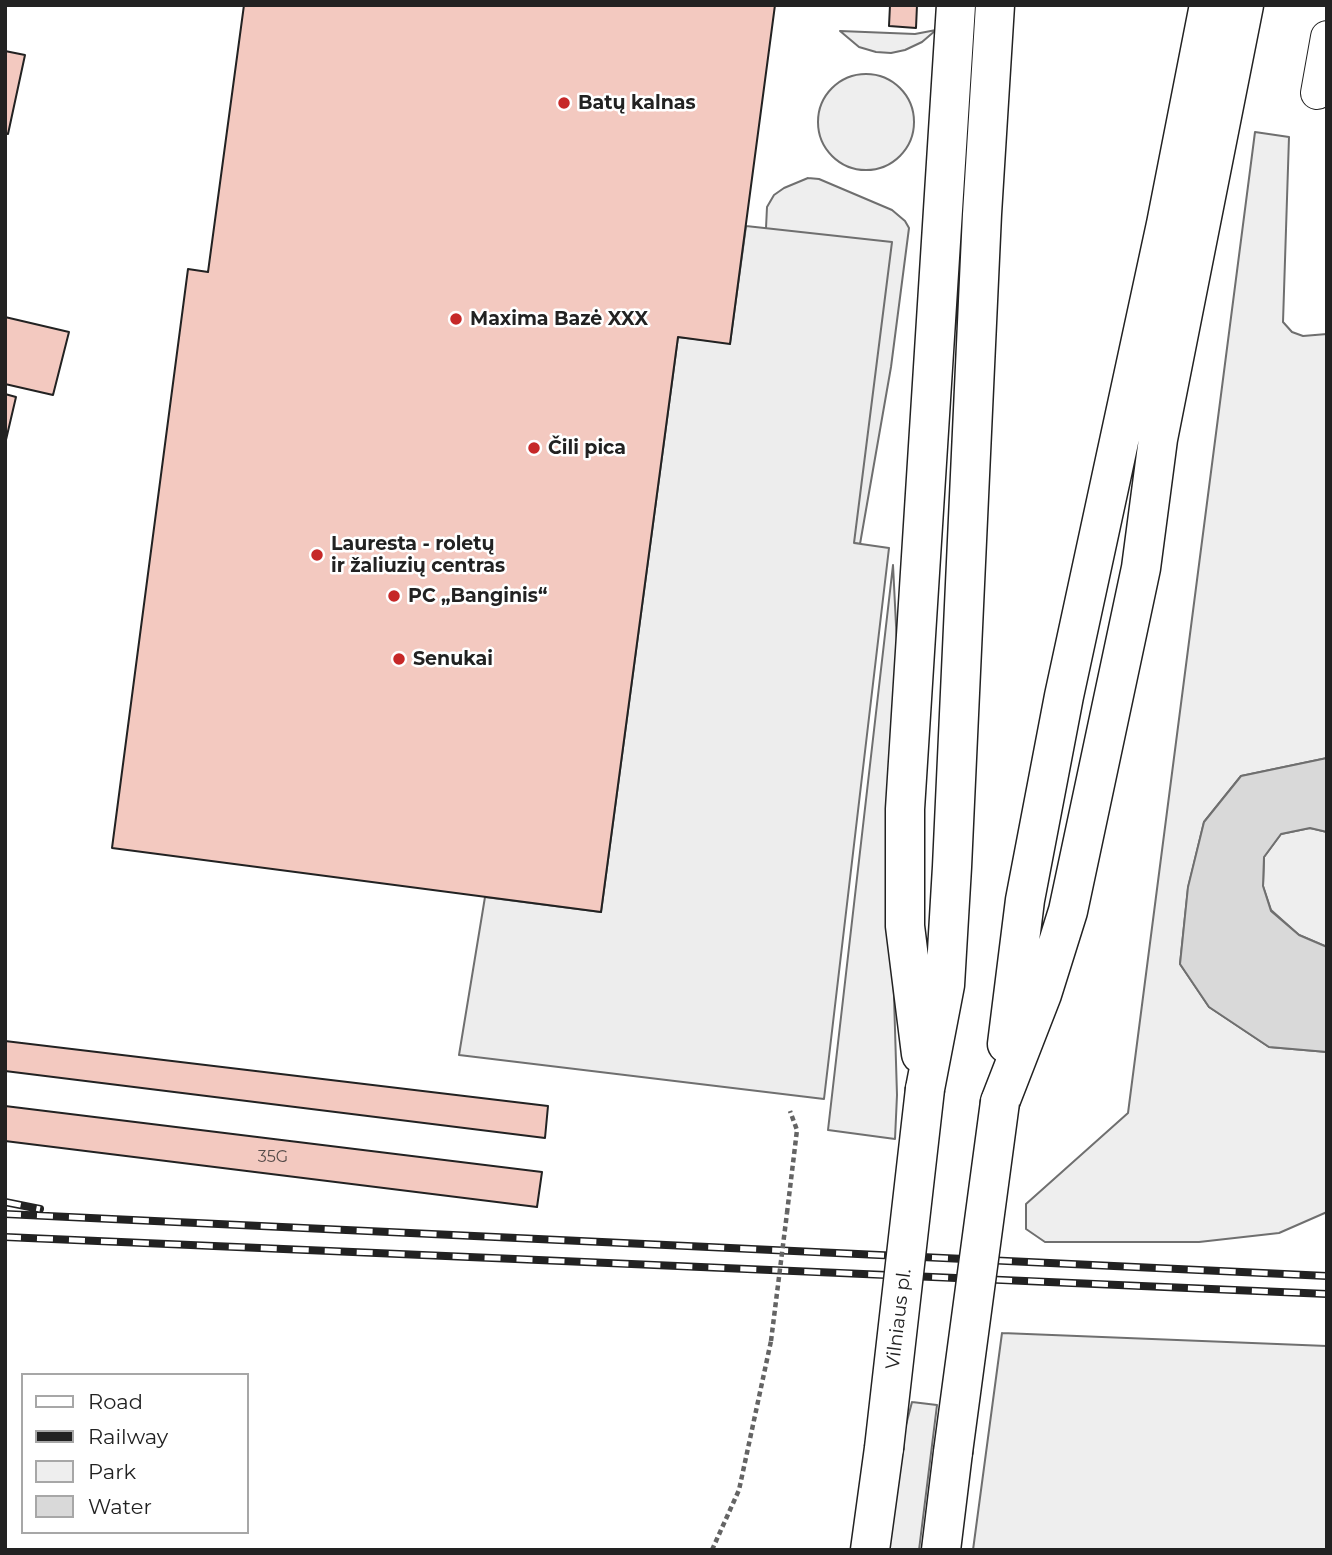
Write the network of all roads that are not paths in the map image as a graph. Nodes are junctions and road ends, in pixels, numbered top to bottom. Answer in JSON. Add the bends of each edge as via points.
{"nodes":[{"id":1,"x":956,"y":5,"type":"edge"},
{"id":2,"x":996,"y":5,"type":"edge"},
{"id":3,"x":1209,"y":5,"type":"edge"},
{"id":4,"x":1244,"y":5,"type":"edge"},
{"id":5,"x":1327,"y":37,"type":"edge"},
{"id":6,"x":1317,"y":93,"type":"dead end"},
{"id":7,"x":925,"y":1089,"type":"junction"},
{"id":8,"x":1000,"y":1102,"type":"junction"},
{"id":9,"x":870,"y":1550,"type":"edge"},
{"id":10,"x":941,"y":1550,"type":"edge"}],
"edges":[{"from":1,"to":7,"type":"highway","via":[[905,809],[905,926]]},
{"from":2,"to":7,"type":"highway","via":[[982,214],[953,867],[945,985]]},
{"from":3,"to":8,"type":"highway","via":[[1025,900]]},
{"from":4,"to":8,"type":"highway","via":[[1158,439],[1141,568],[1068,911]]},
{"from":5,"to":6,"type":"lane"},
{"from":7,"to":9,"type":"highway","name":"Vilniaus pl.","bridge":true},
{"from":8,"to":10,"type":"highway","bridge":true}]}
